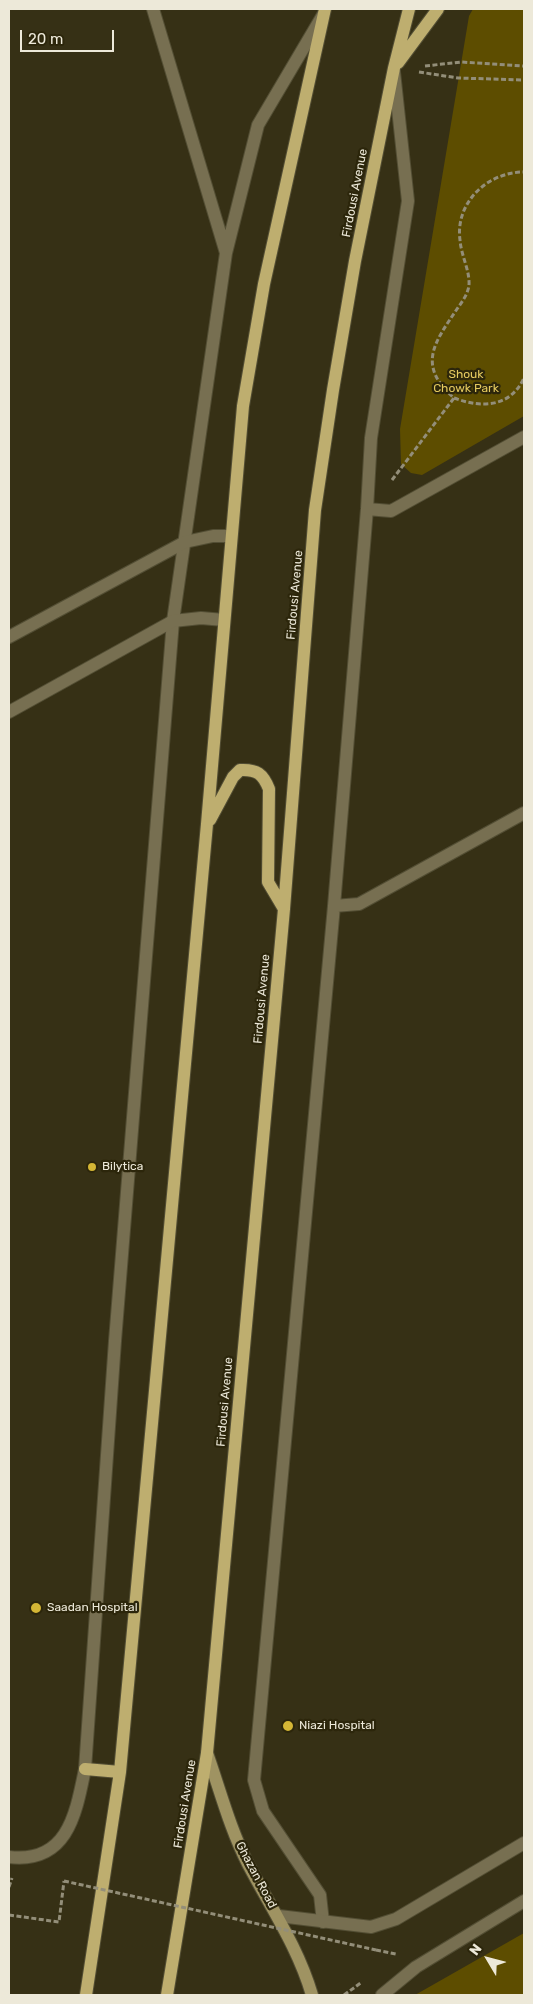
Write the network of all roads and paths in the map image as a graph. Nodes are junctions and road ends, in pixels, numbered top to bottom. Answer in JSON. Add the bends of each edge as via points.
{"nodes":[{"id":1,"x":153,"y":9,"type":"edge"},
{"id":2,"x":409,"y":9,"type":"edge"},
{"id":3,"x":438,"y":9,"type":"edge"},
{"id":4,"x":324,"y":10,"type":"edge"},
{"id":5,"x":524,"y":66,"type":"edge"},
{"id":6,"x":394,"y":68,"type":"junction"},
{"id":7,"x":524,"y":80,"type":"edge"},
{"id":8,"x":524,"y":172,"type":"edge"},
{"id":9,"x":226,"y":253,"type":"junction"},
{"id":10,"x":524,"y":378,"type":"edge"},
{"id":11,"x":454,"y":398,"type":"junction"},
{"id":12,"x":524,"y":437,"type":"edge"},
{"id":13,"x":392,"y":481,"type":"dead end"},
{"id":14,"x":367,"y":509,"type":"junction"},
{"id":15,"x":231,"y":536,"type":"junction"},
{"id":16,"x":185,"y":542,"type":"junction"},
{"id":17,"x":224,"y":620,"type":"junction"},
{"id":18,"x":173,"y":621,"type":"junction"},
{"id":19,"x":9,"y":637,"type":"edge"},
{"id":20,"x":9,"y":712,"type":"edge"},
{"id":21,"x":524,"y":813,"type":"edge"},
{"id":22,"x":207,"y":824,"type":"junction"},
{"id":23,"x":334,"y":906,"type":"junction"},
{"id":24,"x":284,"y":908,"type":"junction"},
{"id":25,"x":207,"y":1753,"type":"junction"},
{"id":26,"x":85,"y":1768,"type":"junction"},
{"id":27,"x":120,"y":1772,"type":"junction"},
{"id":28,"x":524,"y":1843,"type":"edge"},
{"id":29,"x":9,"y":1858,"type":"edge"},
{"id":30,"x":524,"y":1901,"type":"edge"},
{"id":31,"x":9,"y":1914,"type":"edge"},
{"id":32,"x":278,"y":1916,"type":"junction"},
{"id":33,"x":323,"y":1922,"type":"junction"},
{"id":34,"x":376,"y":1950,"type":"dead end"},
{"id":35,"x":86,"y":1995,"type":"edge"},
{"id":36,"x":167,"y":1995,"type":"edge"},
{"id":37,"x":312,"y":1995,"type":"edge"},
{"id":38,"x":382,"y":1995,"type":"edge"}],
"edges":[{"from":1,"to":9,"type":"street"},
{"from":2,"to":6,"type":"main road","name":"Firdousi Avenue"},
{"from":3,"to":6,"type":"main road"},
{"from":4,"to":9,"type":"street","via":[[258,125]]},
{"from":4,"to":15,"type":"main road","via":[[264,284],[243,406]]},
{"from":5,"to":6,"type":"path","via":[[461,62]]},
{"from":6,"to":7,"type":"path","via":[[458,78]]},
{"from":6,"to":14,"type":"street","via":[[408,200],[371,438]]},
{"from":6,"to":24,"type":"main road","name":"Firdousi Avenue","via":[[355,261],[315,510]]},
{"from":8,"to":11,"type":"path","via":[[489,182],[471,198],[461,215],[458,230],[469,285],[465,297],[436,341],[433,357],[438,381]]},
{"from":9,"to":16,"type":"street"},
{"from":10,"to":11,"type":"path","via":[[514,394],[490,405]]},
{"from":11,"to":13,"type":"path"},
{"from":12,"to":14,"type":"street","via":[[391,511]]},
{"from":14,"to":23,"type":"street"},
{"from":15,"to":16,"type":"street"},
{"from":15,"to":17,"type":"main road"},
{"from":16,"to":18,"type":"street"},
{"from":16,"to":19,"type":"street"},
{"from":17,"to":18,"type":"street"},
{"from":17,"to":22,"type":"main road"},
{"from":18,"to":20,"type":"street"},
{"from":18,"to":26,"type":"street","via":[[115,1331]]},
{"from":21,"to":23,"type":"street","via":[[359,904]]},
{"from":22,"to":24,"type":"main road","via":[[240,770],[256,771],[264,777],[269,789],[268,882]]},
{"from":22,"to":27,"type":"main road"},
{"from":23,"to":33,"type":"street","via":[[254,1780],[263,1811],[320,1895]]},
{"from":24,"to":25,"type":"main road","name":"Firdousi Avenue"},
{"from":25,"to":32,"type":"main road","name":"Ghazan Road","via":[[235,1836]]},
{"from":25,"to":36,"type":"main road","name":"Firdousi Avenue"},
{"from":26,"to":27,"type":"main road"},
{"from":26,"to":29,"type":"street","via":[[72,1823],[60,1840],[46,1851],[32,1856]]},
{"from":27,"to":35,"type":"main road"},
{"from":28,"to":33,"type":"street","via":[[396,1919],[371,1927]]},
{"from":30,"to":38,"type":"street","via":[[416,1968]]},
{"from":31,"to":34,"type":"path","bridge":true,"via":[[59,1922],[64,1881]]},
{"from":32,"to":33,"type":"street"},
{"from":32,"to":37,"type":"main road","name":"Ghazan Road","via":[[297,1953]]}]}
